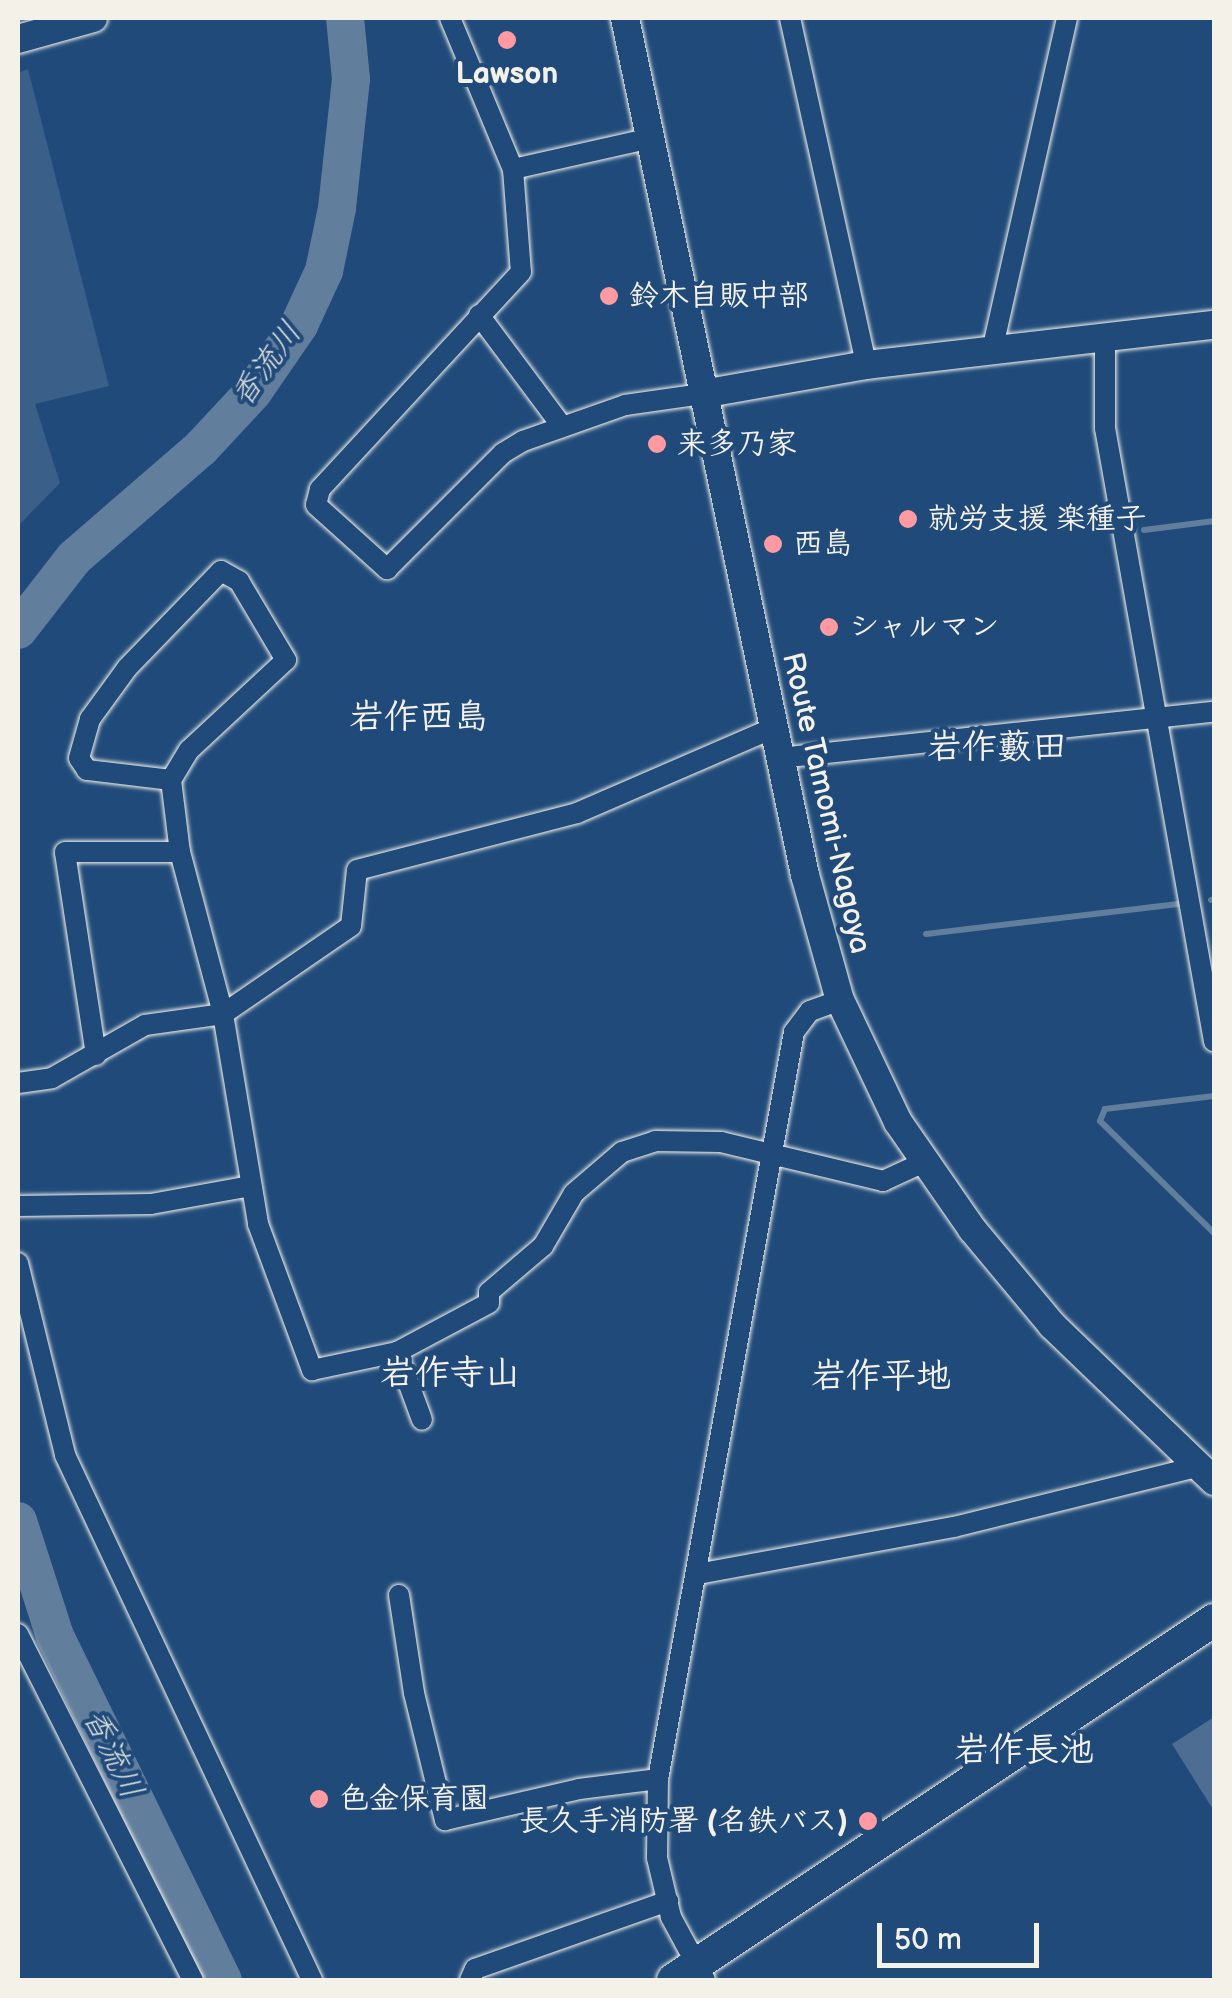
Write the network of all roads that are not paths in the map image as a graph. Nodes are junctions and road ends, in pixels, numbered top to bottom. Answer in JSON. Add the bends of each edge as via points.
{"nodes":[{"id":1,"x":93,"y":18,"type":"edge"},
{"id":2,"x":450,"y":18,"type":"edge"},
{"id":3,"x":625,"y":18,"type":"edge"},
{"id":4,"x":790,"y":18,"type":"edge"},
{"id":5,"x":1068,"y":18,"type":"edge"},
{"id":6,"x":18,"y":38,"type":"edge"},
{"id":7,"x":652,"y":138,"type":"junction"},
{"id":8,"x":513,"y":170,"type":"junction"},
{"id":9,"x":479,"y":315,"type":"junction"},
{"id":10,"x":1214,"y":325,"type":"edge"},
{"id":11,"x":1106,"y":336,"type":"junction"},
{"id":12,"x":992,"y":350,"type":"junction"},
{"id":13,"x":866,"y":364,"type":"junction"},
{"id":14,"x":702,"y":394,"type":"junction"},
{"id":15,"x":561,"y":425,"type":"junction"},
{"id":16,"x":1214,"y":712,"type":"edge"},
{"id":17,"x":1155,"y":716,"type":"junction"},
{"id":18,"x":774,"y":728,"type":"junction"},
{"id":19,"x":780,"y":758,"type":"junction"},
{"id":20,"x":171,"y":780,"type":"junction"},
{"id":21,"x":180,"y":852,"type":"junction"},
{"id":22,"x":840,"y":1000,"type":"junction"},
{"id":23,"x":223,"y":1014,"type":"junction"},
{"id":24,"x":1214,"y":1041,"type":"edge"},
{"id":25,"x":96,"y":1055,"type":"junction"},
{"id":26,"x":18,"y":1082,"type":"edge"},
{"id":27,"x":771,"y":1151,"type":"junction"},
{"id":28,"x":922,"y":1163,"type":"junction"},
{"id":29,"x":251,"y":1186,"type":"junction"},
{"id":30,"x":18,"y":1206,"type":"edge"},
{"id":31,"x":18,"y":1263,"type":"edge"},
{"id":32,"x":396,"y":1352,"type":"junction"},
{"id":33,"x":422,"y":1420,"type":"dead end"},
{"id":34,"x":1207,"y":1473,"type":"edge"},
{"id":35,"x":697,"y":1574,"type":"junction"},
{"id":36,"x":399,"y":1594,"type":"dead end"},
{"id":37,"x":1214,"y":1620,"type":"edge"},
{"id":38,"x":18,"y":1634,"type":"edge"},
{"id":39,"x":658,"y":1779,"type":"junction"},
{"id":40,"x":668,"y":1901,"type":"junction"},
{"id":41,"x":692,"y":1975,"type":"edge"},
{"id":42,"x":193,"y":1980,"type":"edge"},
{"id":43,"x":312,"y":1980,"type":"edge"},
{"id":44,"x":470,"y":1980,"type":"edge"}],
"edges":[{"from":1,"to":6,"type":"main road"},
{"from":2,"to":8,"type":"street"},
{"from":3,"to":7,"type":"main road","name":"Route Tamomi-Nagoya"},
{"from":4,"to":13,"type":"street"},
{"from":5,"to":12,"type":"street"},
{"from":7,"to":8,"type":"street"},
{"from":7,"to":14,"type":"main road","name":"Route Tamomi-Nagoya"},
{"from":8,"to":9,"type":"street","via":[[521,272]]},
{"from":9,"to":15,"type":"street"},
{"from":9,"to":15,"type":"street","via":[[320,489],[316,505],[388,569],[503,453]]},
{"from":10,"to":11,"type":"main road"},
{"from":11,"to":12,"type":"main road"},
{"from":11,"to":17,"type":"street","via":[[1104,428]]},
{"from":12,"to":13,"type":"main road"},
{"from":13,"to":14,"type":"main road"},
{"from":14,"to":15,"type":"street","via":[[645,400]]},
{"from":14,"to":18,"type":"main road","name":"Route Tamomi-Nagoya"},
{"from":16,"to":17,"type":"street"},
{"from":17,"to":19,"type":"street"},
{"from":17,"to":24,"type":"street"},
{"from":18,"to":19,"type":"main road","name":"Route Tamomi-Nagoya"},
{"from":18,"to":23,"type":"street","via":[[577,813],[357,870],[351,926]]},
{"from":19,"to":22,"type":"main road","name":"Route Tamomi-Nagoya"},
{"from":20,"to":20,"type":"street","via":[[189,750],[286,660],[239,581],[221,571],[127,668],[90,719],[80,758],[87,770]]},
{"from":20,"to":21,"type":"street"},
{"from":21,"to":23,"type":"street"},
{"from":21,"to":25,"type":"street","via":[[65,852]]},
{"from":22,"to":27,"type":"street","via":[[810,1011],[797,1025]]},
{"from":22,"to":28,"type":"main road","name":"Route Tamomi-Nagoya"},
{"from":23,"to":25,"type":"street","via":[[145,1025]]},
{"from":23,"to":29,"type":"street"},
{"from":25,"to":26,"type":"street","via":[[52,1078]]},
{"from":27,"to":28,"type":"street","via":[[883,1181]]},
{"from":27,"to":32,"type":"street","via":[[655,1141],[622,1152],[574,1192],[542,1246],[489,1292],[489,1303]]},
{"from":27,"to":35,"type":"street"},
{"from":28,"to":34,"type":"main road","name":"Route Tamomi-Nagoya","via":[[1052,1325]]},
{"from":29,"to":30,"type":"street","via":[[150,1204]]},
{"from":29,"to":32,"type":"street","via":[[290,1324],[312,1370]]},
{"from":31,"to":43,"type":"street","via":[[66,1455]]},
{"from":32,"to":33,"type":"street"},
{"from":34,"to":35,"type":"street"},
{"from":35,"to":39,"type":"street"},
{"from":36,"to":39,"type":"street","via":[[444,1820],[579,1789]]},
{"from":37,"to":41,"type":"main road"},
{"from":38,"to":42,"type":"street"},
{"from":39,"to":40,"type":"street","via":[[658,1858]]},
{"from":40,"to":41,"type":"street"},
{"from":40,"to":44,"type":"street","via":[[475,1969]]}]}
